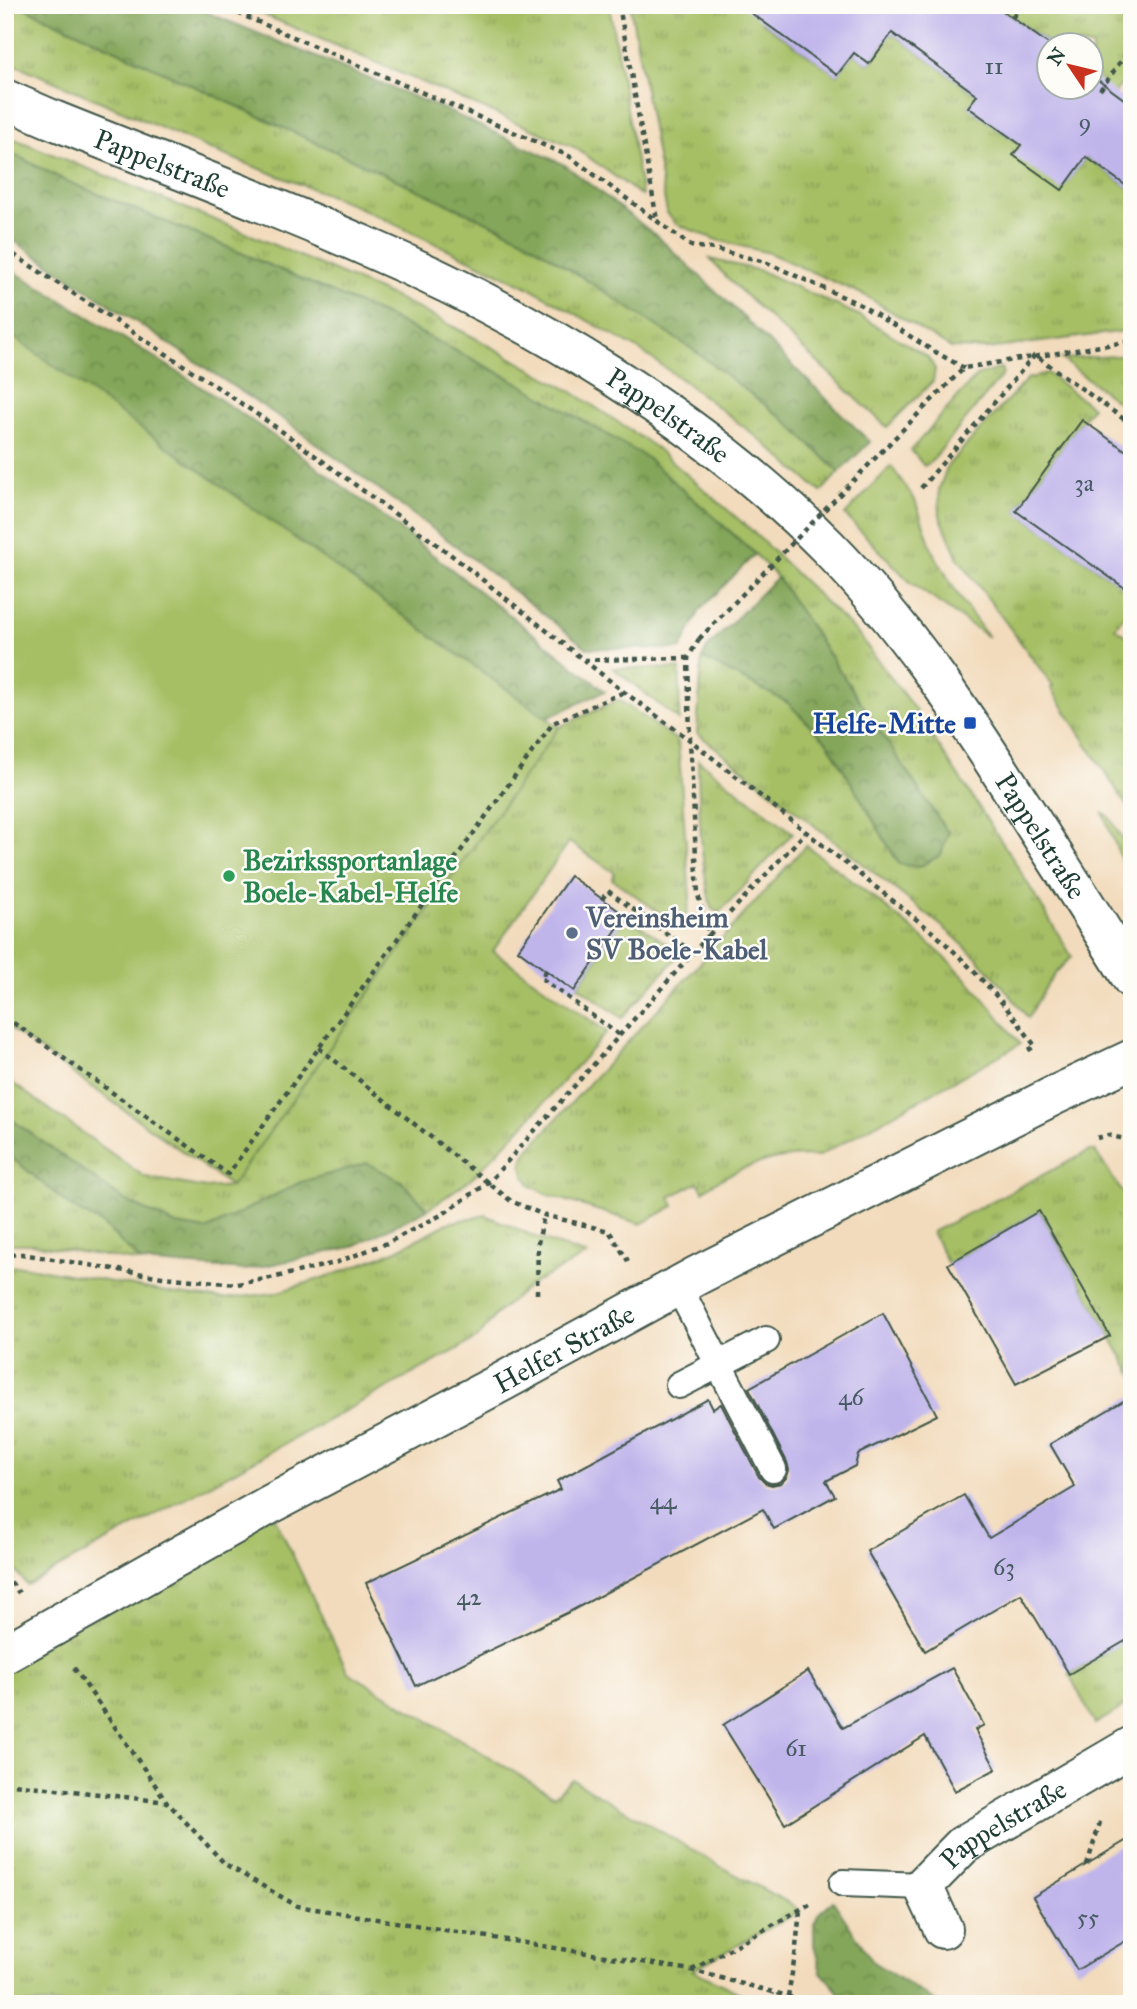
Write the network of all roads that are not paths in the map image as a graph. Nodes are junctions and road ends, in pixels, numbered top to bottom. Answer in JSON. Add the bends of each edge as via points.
{"nodes":[{"id":1,"x":5,"y":99,"type":"edge"},
{"id":2,"x":1132,"y":979,"type":"edge"},
{"id":3,"x":1132,"y":1059,"type":"edge"},
{"id":4,"x":666,"y":1293,"type":"junction"},
{"id":5,"x":766,"y":1340,"type":"dead end"},
{"id":6,"x":719,"y":1365,"type":"junction"},
{"id":7,"x":680,"y":1385,"type":"dead end"},
{"id":8,"x":773,"y":1469,"type":"dead end"},
{"id":9,"x":5,"y":1654,"type":"edge"},
{"id":10,"x":1132,"y":1746,"type":"edge"},
{"id":11,"x":843,"y":1883,"type":"road end"},
{"id":12,"x":923,"y":1886,"type":"junction"},
{"id":13,"x":943,"y":1929,"type":"dead end"}],
"edges":[{"from":1,"to":2,"type":"street","name":"Pappelstraße","via":[[422,272],[570,351],[712,446],[827,546],[919,655],[970,723]]},
{"from":3,"to":4,"type":"street","name":"Helfer Straße"},
{"from":4,"to":6,"type":"lane"},
{"from":4,"to":9,"type":"street","name":"Helfer Straße","via":[[268,1505]]},
{"from":5,"to":6,"type":"lane"},
{"from":6,"to":7,"type":"lane"},
{"from":6,"to":8,"type":"lane"},
{"from":10,"to":12,"type":"street","name":"Pappelstraße","via":[[963,1845]]},
{"from":11,"to":12,"type":"lane"},
{"from":12,"to":13,"type":"street","name":"Pappelstraße"}]}
